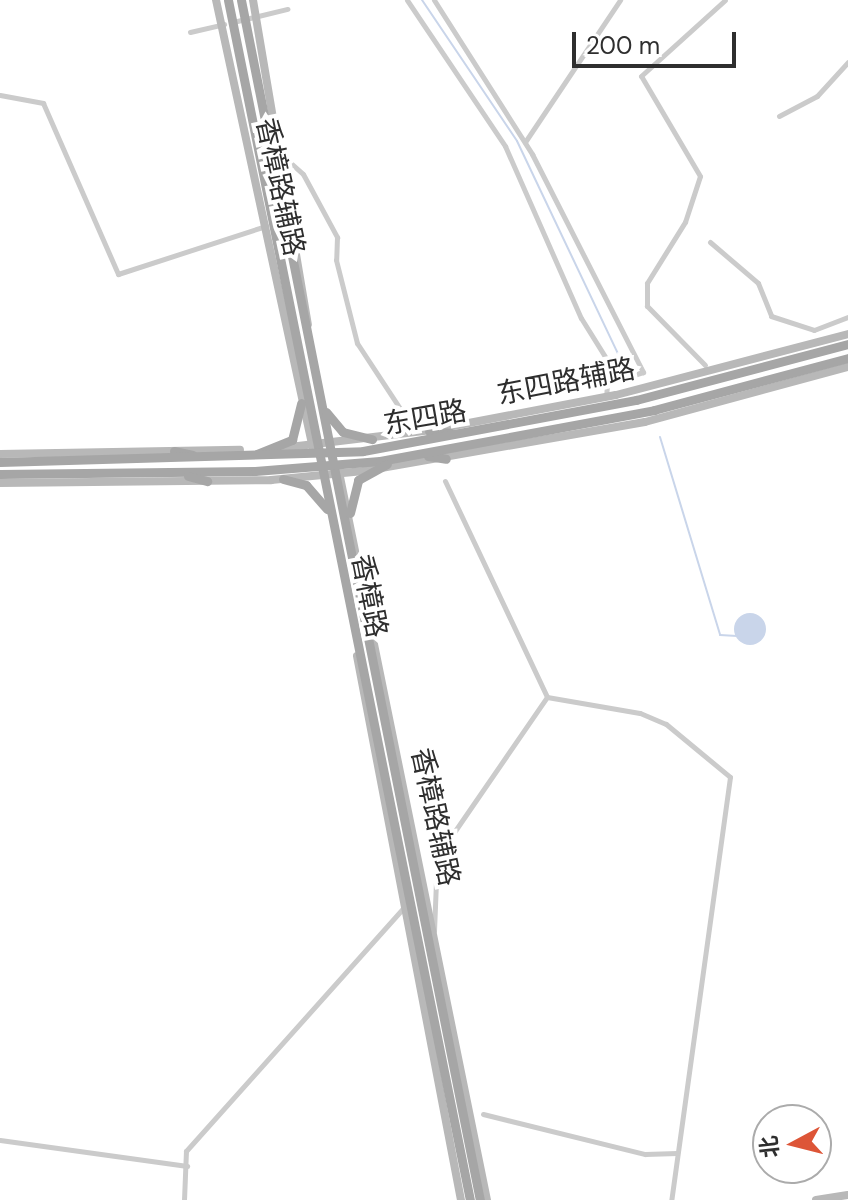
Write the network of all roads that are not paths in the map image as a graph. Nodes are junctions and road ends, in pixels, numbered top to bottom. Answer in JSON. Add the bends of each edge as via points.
{"nodes":[{"id":1,"x":216,"y":0,"type":"edge"},
{"id":2,"x":228,"y":0,"type":"edge"},
{"id":3,"x":241,"y":0,"type":"edge"},
{"id":4,"x":253,"y":0,"type":"edge"},
{"id":5,"x":407,"y":0,"type":"edge"},
{"id":6,"x":434,"y":0,"type":"edge"},
{"id":7,"x":620,"y":0,"type":"edge"},
{"id":8,"x":725,"y":0,"type":"edge"},
{"id":9,"x":287,"y":9,"type":"dead end"},
{"id":10,"x":257,"y":16,"type":"junction"},
{"id":11,"x":245,"y":19,"type":"junction"},
{"id":12,"x":233,"y":22,"type":"junction"},
{"id":13,"x":221,"y":25,"type":"junction"},
{"id":14,"x":190,"y":32,"type":"dead end"},
{"id":15,"x":848,"y":62,"type":"edge"},
{"id":16,"x":0,"y":95,"type":"edge"},
{"id":17,"x":779,"y":116,"type":"dead end"},
{"id":18,"x":525,"y":142,"type":"junction"},
{"id":19,"x":284,"y":157,"type":"junction"},
{"id":20,"x":266,"y":225,"type":"junction"},
{"id":21,"x":710,"y":242,"type":"dead end"},
{"id":22,"x":848,"y":317,"type":"edge"},
{"id":23,"x":308,"y":333,"type":"junction"},
{"id":24,"x":848,"y":334,"type":"edge"},
{"id":25,"x":848,"y":344,"type":"edge"},
{"id":26,"x":848,"y":358,"type":"edge"},
{"id":27,"x":705,"y":365,"type":"dead end"},
{"id":28,"x":848,"y":367,"type":"edge"},
{"id":29,"x":619,"y":379,"type":"junction"},
{"id":30,"x":606,"y":397,"type":"junction"},
{"id":31,"x":321,"y":399,"type":"junction"},
{"id":32,"x":301,"y":403,"type":"junction"},
{"id":33,"x":407,"y":419,"type":"dead end"},
{"id":34,"x":429,"y":431,"type":"junction"},
{"id":35,"x":457,"y":434,"type":"junction"},
{"id":36,"x":372,"y":439,"type":"junction"},
{"id":37,"x":276,"y":449,"type":"junction"},
{"id":38,"x":174,"y":451,"type":"junction"},
{"id":39,"x":316,"y":451,"type":"junction"},
{"id":40,"x":331,"y":451,"type":"junction"},
{"id":41,"x":0,"y":454,"type":"edge"},
{"id":42,"x":417,"y":455,"type":"junction"},
{"id":43,"x":402,"y":457,"type":"junction"},
{"id":44,"x":240,"y":458,"type":"junction"},
{"id":45,"x":208,"y":459,"type":"junction"},
{"id":46,"x":446,"y":459,"type":"junction"},
{"id":47,"x":0,"y":462,"type":"edge"},
{"id":48,"x":321,"y":470,"type":"junction"},
{"id":49,"x":336,"y":470,"type":"junction"},
{"id":50,"x":373,"y":470,"type":"junction"},
{"id":51,"x":173,"y":472,"type":"junction"},
{"id":52,"x":0,"y":474,"type":"edge"},
{"id":53,"x":283,"y":479,"type":"junction"},
{"id":54,"x":207,"y":481,"type":"junction"},
{"id":55,"x":445,"y":481,"type":"dead end"},
{"id":56,"x":0,"y":483,"type":"edge"},
{"id":57,"x":350,"y":513,"type":"junction"},
{"id":58,"x":331,"y":517,"type":"junction"},
{"id":59,"x":357,"y":652,"type":"junction"},
{"id":60,"x":547,"y":697,"type":"junction"},
{"id":61,"x":403,"y":908,"type":"junction"},
{"id":62,"x":434,"y":931,"type":"junction"},
{"id":63,"x":440,"y":965,"type":"junction"},
{"id":64,"x":440,"y":997,"type":"junction"},
{"id":65,"x":483,"y":1114,"type":"dead end"},
{"id":66,"x":0,"y":1140,"type":"edge"},
{"id":67,"x":678,"y":1153,"type":"junction"},
{"id":68,"x":187,"y":1166,"type":"junction"},
{"id":69,"x":848,"y":1196,"type":"edge"},
{"id":70,"x":184,"y":1200,"type":"edge"},
{"id":71,"x":461,"y":1200,"type":"edge"},
{"id":72,"x":470,"y":1200,"type":"edge"},
{"id":73,"x":480,"y":1200,"type":"edge"},
{"id":74,"x":487,"y":1200,"type":"edge"},
{"id":75,"x":671,"y":1200,"type":"edge"},
{"id":76,"x":816,"y":1200,"type":"edge"},
{"id":77,"x":835,"y":1200,"type":"edge"}],
"edges":[{"from":1,"to":13,"type":"street","name":"香樟路辅路"},
{"from":2,"to":12,"type":"main road","name":"香樟路"},
{"from":3,"to":11,"type":"main road","name":"香樟路"},
{"from":4,"to":10,"type":"street","name":"香樟路"},
{"from":5,"to":29,"type":"street","via":[[505,146],[581,318]]},
{"from":6,"to":18,"type":"street"},
{"from":7,"to":18,"type":"street"},
{"from":8,"to":27,"type":"street","via":[[641,76],[700,176],[685,222],[647,283],[647,306]]},
{"from":9,"to":10,"type":"street"},
{"from":10,"to":11,"type":"street"},
{"from":10,"to":19,"type":"street","name":"香樟路"},
{"from":11,"to":12,"type":"street"},
{"from":11,"to":23,"type":"main road","name":"香樟路"},
{"from":12,"to":13,"type":"street"},
{"from":12,"to":39,"type":"main road","name":"香樟路"},
{"from":13,"to":14,"type":"street"},
{"from":13,"to":20,"type":"street","name":"香樟路辅路"},
{"from":15,"to":17,"type":"street","via":[[817,96]]},
{"from":16,"to":20,"type":"street","via":[[43,103],[118,274]]},
{"from":18,"to":29,"type":"street","via":[[643,372]]},
{"from":19,"to":23,"type":"street","name":"香樟路"},
{"from":19,"to":33,"type":"street","via":[[303,174],[337,237],[336,260],[357,343]]},
{"from":20,"to":32,"type":"street","name":"香樟路辅路"},
{"from":21,"to":22,"type":"street","via":[[758,283],[771,316],[814,330]]},
{"from":23,"to":31,"type":"main road","name":"香樟路"},
{"from":24,"to":30,"type":"street","name":"东四路辅路"},
{"from":25,"to":35,"type":"main road","name":"东四路","via":[[649,397]]},
{"from":26,"to":42,"type":"main road","name":"东四路","via":[[654,410]]},
{"from":28,"to":46,"type":"street","name":"东四路辅路","via":[[645,422]]},
{"from":29,"to":30,"type":"street","via":[[603,386]]},
{"from":30,"to":34,"type":"street","name":"东四路辅路"},
{"from":31,"to":36,"type":"main road","via":[[343,432]]},
{"from":31,"to":40,"type":"main road","name":"香樟路"},
{"from":32,"to":37,"type":"main road","via":[[296,435]]},
{"from":32,"to":39,"type":"street","name":"香樟路辅路"},
{"from":34,"to":35,"type":"main road"},
{"from":34,"to":36,"type":"street","name":"东四路辅路"},
{"from":35,"to":40,"type":"main road","name":"东四路"},
{"from":36,"to":40,"type":"street","name":"东四路辅路"},
{"from":37,"to":38,"type":"street"},
{"from":37,"to":39,"type":"street"},
{"from":37,"to":44,"type":"main road"},
{"from":38,"to":41,"type":"street"},
{"from":38,"to":45,"type":"main road"},
{"from":39,"to":40,"type":"main road","name":"东四路"},
{"from":39,"to":44,"type":"main road","name":"东四路"},
{"from":39,"to":48,"type":"main road","name":"香樟路"},
{"from":40,"to":49,"type":"main road","name":"香樟路"},
{"from":42,"to":43,"type":"main road","name":"东四路"},
{"from":42,"to":46,"type":"main road"},
{"from":43,"to":49,"type":"main road","name":"东四路"},
{"from":43,"to":50,"type":"main road"},
{"from":44,"to":45,"type":"main road","name":"东四路"},
{"from":45,"to":47,"type":"main road","name":"东四路"},
{"from":46,"to":50,"type":"street","name":"东四路辅路"},
{"from":48,"to":49,"type":"main road","name":"东四路"},
{"from":48,"to":51,"type":"main road","name":"东四路"},
{"from":48,"to":53,"type":"street"},
{"from":48,"to":58,"type":"main road","name":"香樟路"},
{"from":49,"to":50,"type":"street","name":"东四路辅路"},
{"from":49,"to":57,"type":"street","name":"香樟路辅路"},
{"from":49,"to":64,"type":"main road","name":"香樟路"},
{"from":50,"to":57,"type":"main road","via":[[354,486]]},
{"from":51,"to":52,"type":"main road","name":"东四路"},
{"from":51,"to":54,"type":"main road"},
{"from":53,"to":54,"type":"street"},
{"from":53,"to":58,"type":"main road","via":[[311,488]]},
{"from":54,"to":56,"type":"street"},
{"from":55,"to":60,"type":"street"},
{"from":57,"to":62,"type":"street","name":"香樟路辅路"},
{"from":58,"to":59,"type":"main road","name":"香樟路"},
{"from":59,"to":61,"type":"street","via":[[360,698]]},
{"from":59,"to":72,"type":"main road","name":"香樟路"},
{"from":60,"to":62,"type":"street","via":[[437,857]]},
{"from":60,"to":67,"type":"street","via":[[640,713],[666,724],[730,777]]},
{"from":61,"to":68,"type":"street","via":[[186,1151]]},
{"from":61,"to":71,"type":"street"},
{"from":62,"to":63,"type":"street","name":"香樟路辅路"},
{"from":63,"to":64,"type":"main road"},
{"from":63,"to":74,"type":"street","name":"香樟路辅路"},
{"from":64,"to":73,"type":"main road","name":"香樟路"},
{"from":65,"to":67,"type":"street","via":[[645,1154]]},
{"from":66,"to":68,"type":"street"},
{"from":67,"to":75,"type":"street"},
{"from":68,"to":70,"type":"street"},
{"from":69,"to":76,"type":"street"},
{"from":69,"to":77,"type":"street"}]}
